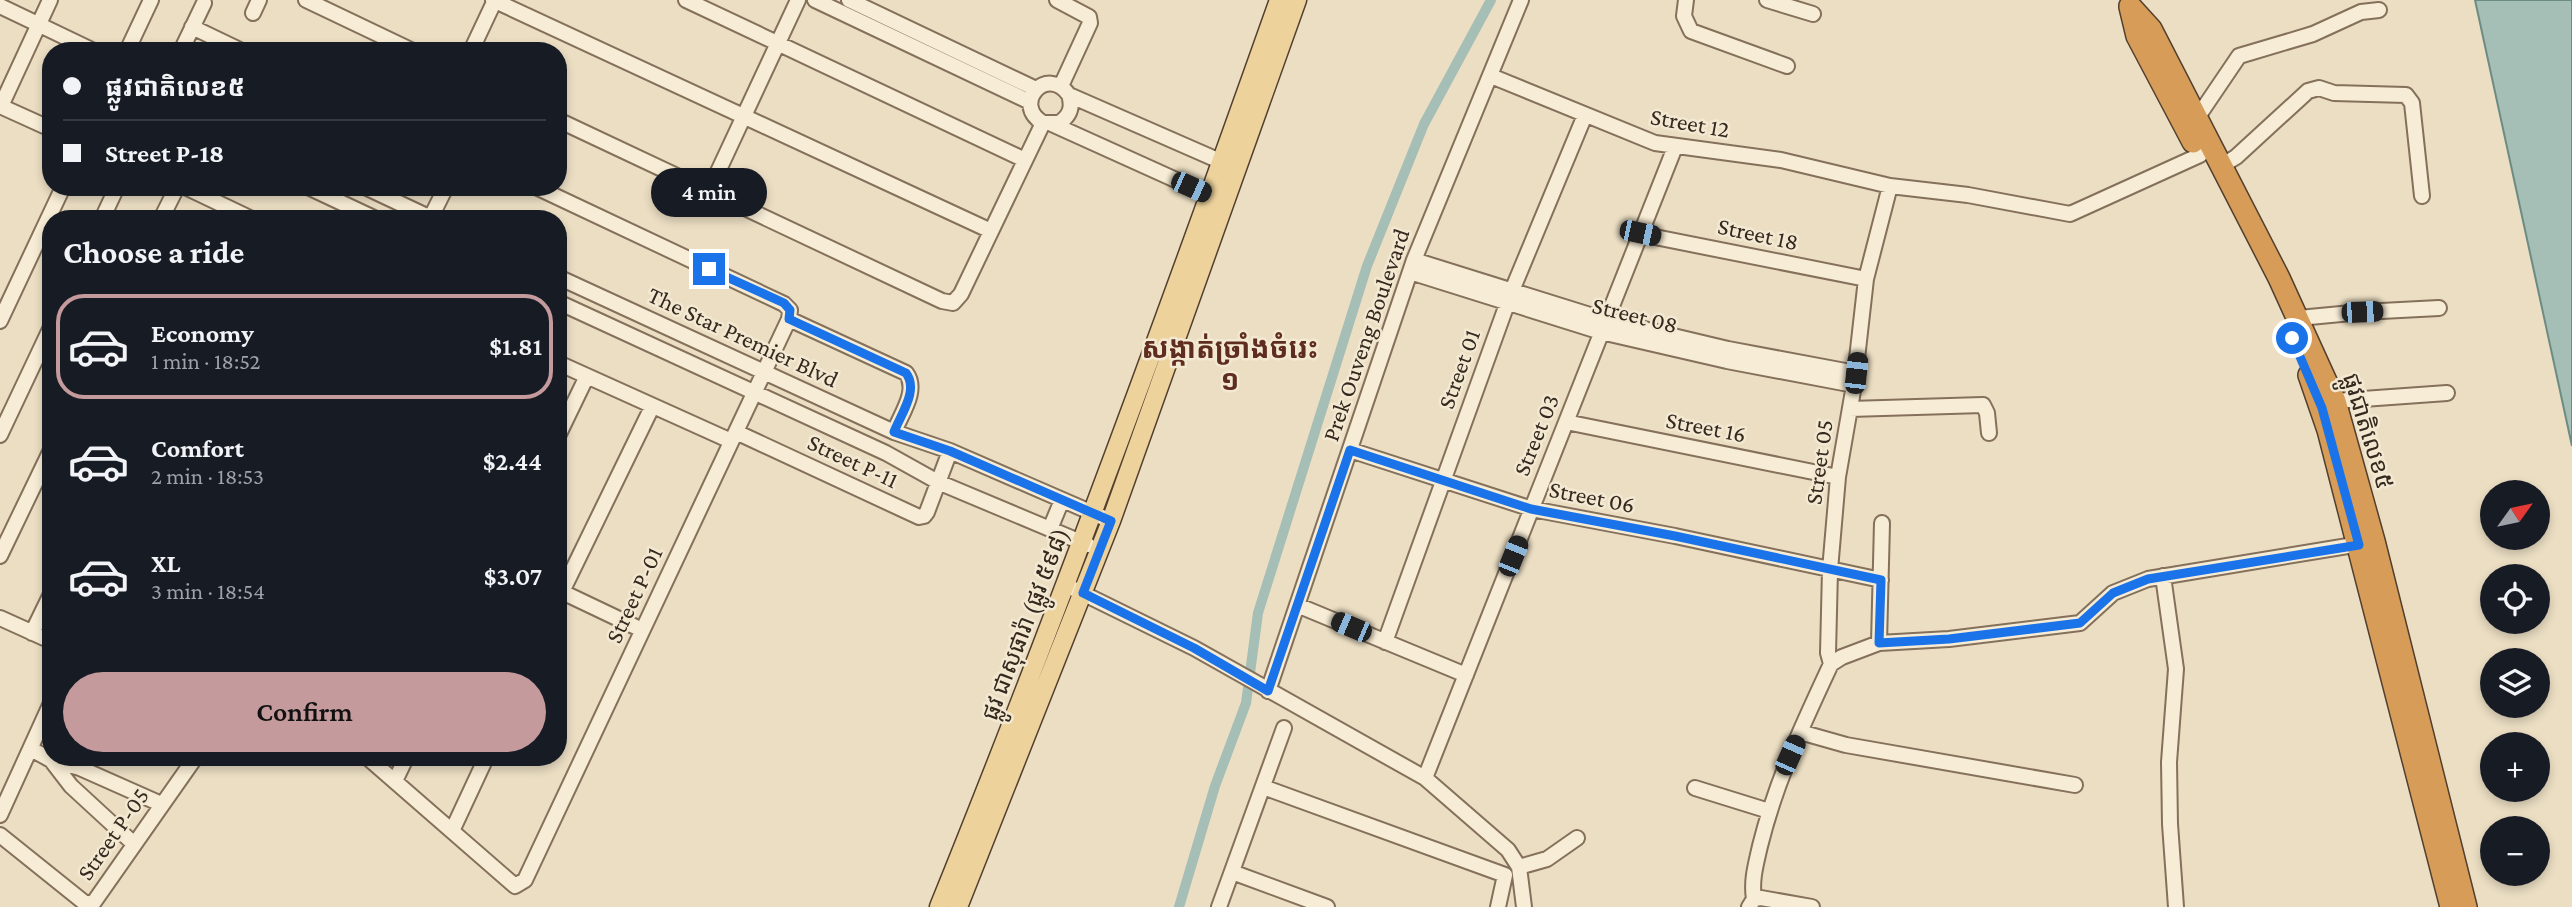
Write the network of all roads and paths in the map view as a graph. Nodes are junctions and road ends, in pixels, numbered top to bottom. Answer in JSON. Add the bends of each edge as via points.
{"nodes":[{"id":1,"x":50,"y":0,"type":"edge"},
{"id":2,"x":151,"y":0,"type":"edge"},
{"id":3,"x":306,"y":0,"type":"edge"},
{"id":4,"x":494,"y":0,"type":"edge"},
{"id":5,"x":686,"y":0,"type":"edge"},
{"id":6,"x":798,"y":0,"type":"edge"},
{"id":7,"x":815,"y":0,"type":"edge"},
{"id":8,"x":849,"y":0,"type":"edge"},
{"id":9,"x":1057,"y":0,"type":"edge"},
{"id":10,"x":1279,"y":0,"type":"edge"},
{"id":11,"x":1297,"y":0,"type":"edge"},
{"id":12,"x":1521,"y":0,"type":"edge"},
{"id":13,"x":1686,"y":0,"type":"edge"},
{"id":14,"x":1767,"y":0,"type":"edge"},
{"id":15,"x":204,"y":2,"type":"dead end"},
{"id":16,"x":865,"y":3,"type":"edge"},
{"id":17,"x":2129,"y":3,"type":"edge"},
{"id":18,"x":0,"y":6,"type":"edge"},
{"id":19,"x":2379,"y":10,"type":"dead end"},
{"id":20,"x":1813,"y":15,"type":"dead end"},
{"id":21,"x":39,"y":24,"type":"junction"},
{"id":22,"x":192,"y":27,"type":"junction"},
{"id":23,"x":76,"y":42,"type":"edge"},
{"id":24,"x":131,"y":42,"type":"edge"},
{"id":25,"x":185,"y":42,"type":"edge"},
{"id":26,"x":223,"y":42,"type":"edge"},
{"id":27,"x":394,"y":42,"type":"edge"},
{"id":28,"x":475,"y":42,"type":"edge"},
{"id":29,"x":778,"y":44,"type":"junction"},
{"id":30,"x":1787,"y":66,"type":"dead end"},
{"id":31,"x":1491,"y":76,"type":"junction"},
{"id":32,"x":1065,"y":90,"type":"junction"},
{"id":33,"x":1033,"y":96,"type":"junction"},
{"id":34,"x":0,"y":106,"type":"edge"},
{"id":35,"x":1585,"y":115,"type":"junction"},
{"id":36,"x":744,"y":116,"type":"junction"},
{"id":37,"x":2197,"y":118,"type":"junction"},
{"id":38,"x":567,"y":124,"type":"edge"},
{"id":39,"x":1048,"y":124,"type":"junction"},
{"id":40,"x":42,"y":125,"type":"edge"},
{"id":41,"x":1675,"y":147,"type":"junction"},
{"id":42,"x":2200,"y":155,"type":"junction"},
{"id":43,"x":1025,"y":160,"type":"junction"},
{"id":44,"x":1230,"y":165,"type":"junction"},
{"id":45,"x":2221,"y":166,"type":"junction"},
{"id":46,"x":1890,"y":186,"type":"junction"},
{"id":47,"x":709,"y":191,"type":"junction"},
{"id":48,"x":200,"y":196,"type":"edge"},
{"id":49,"x":327,"y":196,"type":"edge"},
{"id":50,"x":379,"y":196,"type":"edge"},
{"id":51,"x":555,"y":196,"type":"edge"},
{"id":52,"x":2422,"y":196,"type":"dead end"},
{"id":53,"x":1218,"y":199,"type":"junction"},
{"id":54,"x":224,"y":210,"type":"edge"},
{"id":55,"x":357,"y":210,"type":"edge"},
{"id":56,"x":401,"y":210,"type":"edge"},
{"id":57,"x":991,"y":231,"type":"junction"},
{"id":58,"x":42,"y":232,"type":"edge"},
{"id":59,"x":1640,"y":233,"type":"junction"},
{"id":60,"x":1202,"y":243,"type":"junction"},
{"id":61,"x":1412,"y":266,"type":"junction"},
{"id":62,"x":1866,"y":279,"type":"junction"},
{"id":63,"x":567,"y":281,"type":"edge"},
{"id":64,"x":1510,"y":296,"type":"junction"},
{"id":65,"x":567,"y":306,"type":"edge"},
{"id":66,"x":2439,"y":309,"type":"dead end"},
{"id":67,"x":2299,"y":318,"type":"junction"},
{"id":68,"x":789,"y":319,"type":"junction"},
{"id":69,"x":0,"y":321,"type":"edge"},
{"id":70,"x":1604,"y":326,"type":"junction"},
{"id":71,"x":2308,"y":355,"type":"junction"},
{"id":72,"x":42,"y":357,"type":"edge"},
{"id":73,"x":567,"y":367,"type":"edge"},
{"id":74,"x":764,"y":372,"type":"junction"},
{"id":75,"x":587,"y":376,"type":"junction"},
{"id":76,"x":1855,"y":379,"type":"junction"},
{"id":77,"x":754,"y":392,"type":"junction"},
{"id":78,"x":2447,"y":393,"type":"dead end"},
{"id":79,"x":2335,"y":401,"type":"junction"},
{"id":80,"x":652,"y":407,"type":"junction"},
{"id":81,"x":1850,"y":409,"type":"junction"},
{"id":82,"x":567,"y":417,"type":"edge"},
{"id":83,"x":1566,"y":422,"type":"junction"},
{"id":84,"x":894,"y":432,"type":"junction"},
{"id":85,"x":1989,"y":433,"type":"dead end"},
{"id":86,"x":0,"y":435,"type":"edge"},
{"id":87,"x":733,"y":437,"type":"junction"},
{"id":88,"x":1350,"y":450,"type":"junction"},
{"id":89,"x":950,"y":451,"type":"junction"},
{"id":90,"x":42,"y":469,"type":"edge"},
{"id":91,"x":1838,"y":477,"type":"junction"},
{"id":92,"x":1443,"y":481,"type":"junction"},
{"id":93,"x":937,"y":485,"type":"junction"},
{"id":94,"x":1062,"y":500,"type":"junction"},
{"id":95,"x":1531,"y":509,"type":"junction"},
{"id":96,"x":1094,"y":514,"type":"junction"},
{"id":97,"x":1111,"y":521,"type":"junction"},
{"id":98,"x":1882,"y":523,"type":"dead end"},
{"id":99,"x":1050,"y":529,"type":"junction"},
{"id":100,"x":1083,"y":543,"type":"junction"},
{"id":101,"x":2366,"y":543,"type":"junction"},
{"id":102,"x":1100,"y":551,"type":"junction"},
{"id":103,"x":0,"y":556,"type":"edge"},
{"id":104,"x":1830,"y":570,"type":"junction"},
{"id":105,"x":2163,"y":576,"type":"junction"},
{"id":106,"x":567,"y":580,"type":"edge"},
{"id":107,"x":1881,"y":580,"type":"junction"},
{"id":108,"x":1075,"y":590,"type":"junction"},
{"id":109,"x":567,"y":597,"type":"edge"},
{"id":110,"x":1297,"y":605,"type":"junction"},
{"id":111,"x":42,"y":612,"type":"edge"},
{"id":112,"x":0,"y":618,"type":"edge"},
{"id":113,"x":642,"y":630,"type":"junction"},
{"id":114,"x":32,"y":633,"type":"junction"},
{"id":115,"x":42,"y":637,"type":"edge"},
{"id":116,"x":1385,"y":642,"type":"junction"},
{"id":117,"x":1879,"y":643,"type":"junction"},
{"id":118,"x":1831,"y":664,"type":"junction"},
{"id":119,"x":1466,"y":675,"type":"junction"},
{"id":120,"x":1264,"y":689,"type":"junction"},
{"id":121,"x":42,"y":724,"type":"edge"},
{"id":122,"x":1284,"y":728,"type":"dead end"},
{"id":123,"x":1800,"y":732,"type":"junction"},
{"id":124,"x":31,"y":749,"type":"junction"},
{"id":125,"x":42,"y":755,"type":"edge"},
{"id":126,"x":56,"y":766,"type":"edge"},
{"id":127,"x":73,"y":766,"type":"edge"},
{"id":128,"x":189,"y":766,"type":"edge"},
{"id":129,"x":377,"y":766,"type":"edge"},
{"id":130,"x":402,"y":766,"type":"edge"},
{"id":131,"x":482,"y":766,"type":"edge"},
{"id":132,"x":1005,"y":769,"type":"junction"},
{"id":133,"x":1425,"y":778,"type":"junction"},
{"id":134,"x":395,"y":781,"type":"junction"},
{"id":135,"x":2076,"y":785,"type":"dead end"},
{"id":136,"x":1263,"y":787,"type":"junction"},
{"id":137,"x":1695,"y":788,"type":"dead end"},
{"id":138,"x":161,"y":804,"type":"junction"},
{"id":139,"x":1769,"y":811,"type":"junction"},
{"id":140,"x":2435,"y":814,"type":"junction"},
{"id":141,"x":0,"y":816,"type":"edge"},
{"id":142,"x":452,"y":831,"type":"junction"},
{"id":143,"x":0,"y":835,"type":"edge"},
{"id":144,"x":1577,"y":838,"type":"dead end"},
{"id":145,"x":134,"y":844,"type":"junction"},
{"id":146,"x":1519,"y":867,"type":"junction"},
{"id":147,"x":1232,"y":872,"type":"junction"},
{"id":148,"x":1751,"y":903,"type":"edge"},
{"id":149,"x":939,"y":907,"type":"edge"},
{"id":150,"x":958,"y":907,"type":"edge"},
{"id":151,"x":1219,"y":907,"type":"edge"},
{"id":152,"x":1327,"y":907,"type":"edge"},
{"id":153,"x":1498,"y":907,"type":"edge"},
{"id":154,"x":1524,"y":907,"type":"edge"},
{"id":155,"x":1812,"y":907,"type":"edge"},
{"id":156,"x":2176,"y":907,"type":"edge"},
{"id":157,"x":2451,"y":907,"type":"edge"},
{"id":158,"x":2466,"y":907,"type":"edge"}],
"edges":[{"from":1,"to":21,"type":"street"},
{"from":2,"to":24,"type":"street"},
{"from":3,"to":27,"type":"street"},
{"from":4,"to":28,"type":"street"},
{"from":4,"to":36,"type":"street"},
{"from":5,"to":29,"type":"street"},
{"from":6,"to":29,"type":"street"},
{"from":7,"to":33,"type":"street"},
{"from":8,"to":16,"type":"street"},
{"from":9,"to":32,"type":"street","via":[[1085,13],[1090,23]]},
{"from":10,"to":44,"type":"main road","name":"ផ្លូវ ជាសុផារ៉ា (ផ្លូវ ៥៩៨)"},
{"from":11,"to":44,"type":"main road","name":"ផ្លូវ ជាសុផារ៉ា (ផ្លូវ ៥៩៨)"},
{"from":12,"to":31,"type":"street","name":"Prek Ouveng Boulevard"},
{"from":13,"to":30,"type":"street","via":[[1684,16],[1690,31]]},
{"from":14,"to":20,"type":"street"},
{"from":15,"to":22,"type":"street"},
{"from":16,"to":33,"type":"street"},
{"from":17,"to":37,"type":"highway","name":"ផ្លូវជាតិលេខ៥","via":[[2151,29]]},
{"from":17,"to":42,"type":"highway","name":"ផ្លូវជាតិលេខ៥","via":[[2137,36]]},
{"from":18,"to":21,"type":"street"},
{"from":19,"to":37,"type":"street","via":[[2361,12],[2313,34],[2239,56]]},
{"from":21,"to":23,"type":"street"},
{"from":21,"to":34,"type":"street"},
{"from":22,"to":25,"type":"street"},
{"from":22,"to":26,"type":"street"},
{"from":29,"to":36,"type":"street"},
{"from":29,"to":43,"type":"street"},
{"from":31,"to":35,"type":"street","name":"Street 12"},
{"from":31,"to":61,"type":"street","name":"Prek Ouveng Boulevard"},
{"from":32,"to":33,"type":"street","via":[[1048,83]]},
{"from":32,"to":39,"type":"street","via":[[1069,114]]},
{"from":32,"to":44,"type":"street"},
{"from":33,"to":39,"type":"street","via":[[1034,115]]},
{"from":34,"to":40,"type":"street"},
{"from":35,"to":41,"type":"street","name":"Street 12","via":[[1655,144]]},
{"from":35,"to":64,"type":"street","name":"Street 01"},
{"from":36,"to":47,"type":"street"},
{"from":36,"to":57,"type":"street"},
{"from":37,"to":45,"type":"highway","name":"ផ្លូវជាតិលេខ៥"},
{"from":38,"to":47,"type":"street"},
{"from":39,"to":43,"type":"street"},
{"from":39,"to":53,"type":"street"},
{"from":41,"to":46,"type":"street","name":"Street 12","via":[[1781,160]]},
{"from":41,"to":59,"type":"street","name":"Street 03"},
{"from":42,"to":46,"type":"street","name":"Street 12","via":[[2070,214]]},
{"from":42,"to":71,"type":"highway","name":"ផ្លូវជាតិលេខ៥"},
{"from":43,"to":57,"type":"street"},
{"from":44,"to":53,"type":"main road","name":"ផ្លូវ ជាសុផារ៉ា (ផ្លូវ ៥៩៨)"},
{"from":45,"to":52,"type":"street","via":[[2308,91],[2406,95],[2412,103]]},
{"from":45,"to":67,"type":"highway","name":"ផ្លូវជាតិលេខ៥"},
{"from":46,"to":62,"type":"street","name":"Street 05"},
{"from":47,"to":57,"type":"street","via":[[953,303]]},
{"from":48,"to":54,"type":"street"},
{"from":49,"to":55,"type":"street"},
{"from":50,"to":56,"type":"street"},
{"from":51,"to":68,"type":"street","via":[[784,303],[790,310]]},
{"from":53,"to":60,"type":"main road","name":"ផ្លូវ ជាសុផារ៉ា (ផ្លូវ ៥៩៨)"},
{"from":58,"to":69,"type":"street"},
{"from":59,"to":62,"type":"street","name":"Street 18"},
{"from":59,"to":70,"type":"street","name":"Street 03"},
{"from":60,"to":96,"type":"main road","name":"ផ្លូវ ជាសុផារ៉ា (ផ្លូវ ៥៩៨)"},
{"from":60,"to":97,"type":"main road","name":"ផ្លូវ ជាសុផារ៉ា (ផ្លូវ ៥៩៨)"},
{"from":61,"to":64,"type":"street"},
{"from":61,"to":88,"type":"street","name":"Prek Ouveng Boulevard"},
{"from":62,"to":76,"type":"street","name":"Street 05"},
{"from":63,"to":74,"type":"street","name":"The Star Premier Blvd"},
{"from":64,"to":70,"type":"street"},
{"from":64,"to":92,"type":"street","name":"Street 01"},
{"from":65,"to":77,"type":"street","name":"The Star Premier Blvd"},
{"from":66,"to":67,"type":"street"},
{"from":67,"to":71,"type":"highway","name":"ផ្លូវជាតិលេខ៥"},
{"from":68,"to":74,"type":"street","name":"Street P-01"},
{"from":68,"to":84,"type":"street","via":[[906,373],[912,389]]},
{"from":70,"to":76,"type":"street"},
{"from":70,"to":83,"type":"street","name":"Street 03"},
{"from":71,"to":79,"type":"highway","name":"ផ្លូវជាតិលេខ៥"},
{"from":71,"to":101,"type":"highway","name":"ផ្លូវជាតិលេខ៥"},
{"from":72,"to":86,"type":"street"},
{"from":73,"to":75,"type":"street","name":"Street P-11"},
{"from":74,"to":77,"type":"street","name":"Street P-01"},
{"from":74,"to":84,"type":"street","name":"The Star Premier Blvd"},
{"from":75,"to":80,"type":"street","name":"Street P-11"},
{"from":75,"to":82,"type":"street"},
{"from":76,"to":81,"type":"street","name":"Street 05"},
{"from":77,"to":87,"type":"street","name":"Street P-01"},
{"from":77,"to":93,"type":"street","name":"The Star Premier Blvd","via":[[900,461]]},
{"from":78,"to":79,"type":"street"},
{"from":79,"to":101,"type":"highway","name":"ផ្លូវជាតិលេខ៥"},
{"from":80,"to":87,"type":"street","name":"Street P-11"},
{"from":80,"to":106,"type":"street"},
{"from":81,"to":85,"type":"street","via":[[1983,405]]},
{"from":81,"to":91,"type":"street","name":"Street 05"},
{"from":83,"to":91,"type":"street","name":"Street 16"},
{"from":83,"to":95,"type":"street","name":"Street 03"},
{"from":84,"to":89,"type":"street","name":"The Star Premier Blvd"},
{"from":87,"to":93,"type":"street","name":"Street P-11","via":[[919,517],[928,512]]},
{"from":87,"to":113,"type":"street","name":"Street P-01"},
{"from":88,"to":92,"type":"street","name":"Street 06"},
{"from":88,"to":110,"type":"street","name":"Prek Ouveng Boulevard"},
{"from":89,"to":93,"type":"street"},
{"from":89,"to":94,"type":"street","name":"The Star Premier Blvd"},
{"from":90,"to":103,"type":"street"},
{"from":91,"to":104,"type":"street","name":"Street 05"},
{"from":92,"to":95,"type":"street","name":"Street 06"},
{"from":92,"to":116,"type":"street","name":"Street 01"},
{"from":93,"to":99,"type":"street","name":"The Star Premier Blvd"},
{"from":94,"to":96,"type":"street","name":"The Star Premier Blvd"},
{"from":94,"to":99,"type":"street"},
{"from":95,"to":104,"type":"street","name":"Street 06"},
{"from":95,"to":119,"type":"street","name":"Street 03"},
{"from":96,"to":97,"type":"street","name":"The Star Premier Blvd"},
{"from":96,"to":100,"type":"main road","name":"ផ្លូវ ជាសុផារ៉ា (ផ្លូវ ៥៩៨)"},
{"from":97,"to":102,"type":"main road","name":"ផ្លូវ ជាសុផារ៉ា (ផ្លូវ ៥៩៨)"},
{"from":98,"to":107,"type":"street"},
{"from":99,"to":100,"type":"street","name":"The Star Premier Blvd"},
{"from":100,"to":102,"type":"street","name":"The Star Premier Blvd"},
{"from":100,"to":108,"type":"main road","name":"ផ្លូវ ជាសុផារ៉ា (ផ្លូវ ៥៩៨)"},
{"from":101,"to":105,"type":"street"},
{"from":101,"to":140,"type":"highway","name":"ផ្លូវជាតិលេខ៥"},
{"from":102,"to":108,"type":"main road","name":"ផ្លូវ ជាសុផារ៉ា (ផ្លូវ ៥៩៨)"},
{"from":104,"to":107,"type":"street","name":"Street 06"},
{"from":104,"to":118,"type":"street","name":"Street 05"},
{"from":105,"to":117,"type":"street","via":[[2113,593],[2080,623]]},
{"from":105,"to":156,"type":"street","via":[[2176,669],[2169,762]]},
{"from":107,"to":117,"type":"street"},
{"from":108,"to":120,"type":"street","via":[[1194,648]]},
{"from":108,"to":132,"type":"main road","name":"ផ្លូវ ជាសុផារ៉ា (ផ្លូវ ៥៩៨)"},
{"from":109,"to":113,"type":"street"},
{"from":110,"to":116,"type":"street"},
{"from":110,"to":120,"type":"street","name":"Prek Ouveng Boulevard"},
{"from":111,"to":114,"type":"street"},
{"from":112,"to":114,"type":"street"},
{"from":113,"to":142,"type":"street","name":"Street P-01","via":[[525,880],[515,886]]},
{"from":114,"to":115,"type":"street"},
{"from":116,"to":119,"type":"street"},
{"from":117,"to":118,"type":"street"},
{"from":118,"to":123,"type":"street"},
{"from":119,"to":133,"type":"street","name":"Street 03"},
{"from":120,"to":133,"type":"street"},
{"from":121,"to":124,"type":"street"},
{"from":122,"to":136,"type":"street"},
{"from":123,"to":135,"type":"street","via":[[1846,745]]},
{"from":123,"to":139,"type":"street"},
{"from":124,"to":125,"type":"street"},
{"from":124,"to":141,"type":"street"},
{"from":126,"to":145,"type":"street"},
{"from":127,"to":138,"type":"street"},
{"from":128,"to":138,"type":"street","name":"Street P-05"},
{"from":129,"to":134,"type":"street"},
{"from":130,"to":134,"type":"street"},
{"from":131,"to":142,"type":"street"},
{"from":132,"to":149,"type":"main road","name":"ផ្លូវ ជាសុផារ៉ា (ផ្លូវ ៥៩៨)"},
{"from":132,"to":150,"type":"main road","name":"ផ្លូវ ជាសុផារ៉ា (ផ្លូវ ៥៩៨)"},
{"from":133,"to":146,"type":"street","via":[[1508,850]]},
{"from":134,"to":142,"type":"street"},
{"from":136,"to":147,"type":"street"},
{"from":136,"to":153,"type":"street","via":[[1505,875]]},
{"from":137,"to":139,"type":"street"},
{"from":138,"to":145,"type":"street","name":"Street P-05"},
{"from":139,"to":148,"type":"street"},
{"from":140,"to":157,"type":"highway","name":"ផ្លូវជាតិលេខ៥"},
{"from":140,"to":158,"type":"highway","name":"ផ្លូវជាតិលេខ៥"},
{"from":143,"to":145,"type":"street","name":"Street P-05","via":[[86,904],[94,902]]},
{"from":144,"to":146,"type":"street","via":[[1547,859]]},
{"from":146,"to":154,"type":"street"},
{"from":147,"to":151,"type":"street"},
{"from":147,"to":152,"type":"street"},
{"from":148,"to":155,"type":"street","via":[[1761,898]]}]}
